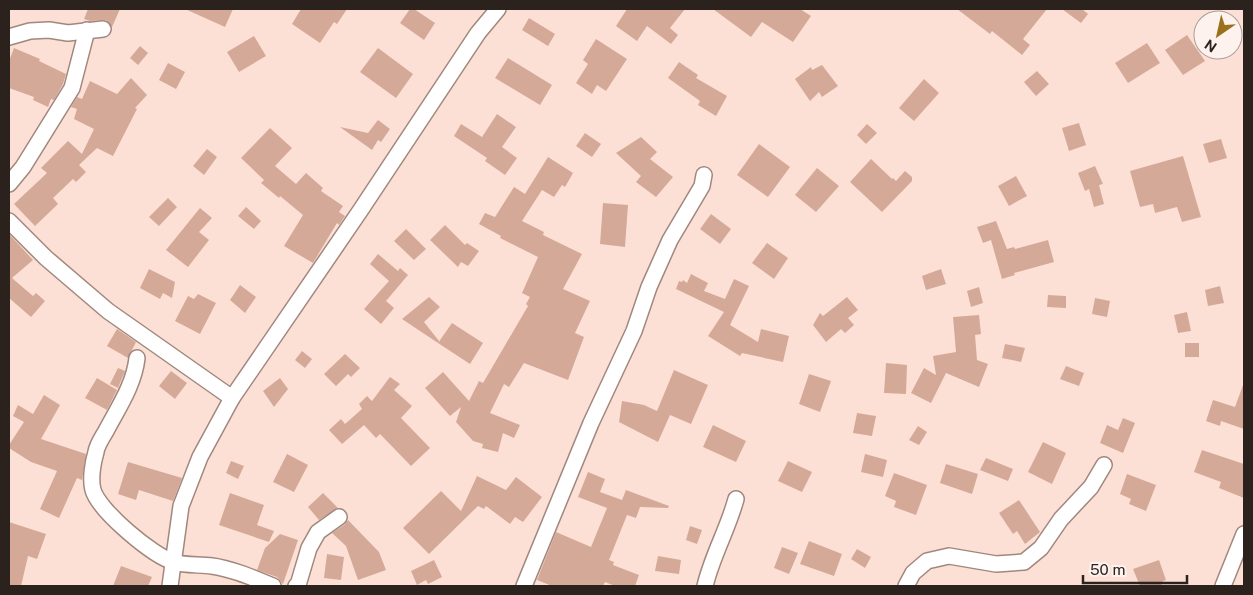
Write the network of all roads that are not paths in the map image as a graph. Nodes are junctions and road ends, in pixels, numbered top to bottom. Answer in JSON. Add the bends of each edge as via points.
{"nodes":[{"id":1,"x":498,"y":9,"type":"edge"},
{"id":2,"x":103,"y":29,"type":"dead end"},
{"id":3,"x":87,"y":30,"type":"junction"},
{"id":4,"x":9,"y":37,"type":"edge"},
{"id":5,"x":704,"y":175,"type":"dead end"},
{"id":6,"x":9,"y":184,"type":"edge"},
{"id":7,"x":9,"y":221,"type":"edge"},
{"id":8,"x":137,"y":358,"type":"dead end"},
{"id":9,"x":232,"y":398,"type":"junction"},
{"id":10,"x":1104,"y":464,"type":"dead end"},
{"id":11,"x":736,"y":499,"type":"dead end"},
{"id":12,"x":339,"y":517,"type":"dead end"},
{"id":13,"x":1244,"y":534,"type":"edge"},
{"id":14,"x":174,"y":562,"type":"junction"},
{"id":15,"x":170,"y":586,"type":"edge"},
{"id":16,"x":273,"y":586,"type":"edge"},
{"id":17,"x":296,"y":586,"type":"edge"},
{"id":18,"x":524,"y":586,"type":"edge"},
{"id":19,"x":705,"y":586,"type":"edge"},
{"id":20,"x":906,"y":586,"type":"edge"},
{"id":21,"x":1223,"y":586,"type":"edge"}],
"edges":[{"from":1,"to":9,"type":"street","via":[[463,55]]},
{"from":2,"to":3,"type":"street"},
{"from":3,"to":4,"type":"street","via":[[68,33],[30,30]]},
{"from":3,"to":6,"type":"street","via":[[72,88],[24,167]]},
{"from":5,"to":18,"type":"street","via":[[702,186],[670,240],[649,287],[634,331],[591,423]]},
{"from":7,"to":9,"type":"street","via":[[108,311]]},
{"from":8,"to":14,"type":"street","via":[[129,388],[96,450],[93,490],[113,518],[131,535]]},
{"from":9,"to":14,"type":"street","via":[[200,457],[181,506]]},
{"from":10,"to":20,"type":"street","via":[[1090,487],[1061,519],[1041,548],[1024,562],[996,564],[949,556],[927,561],[913,573]]},
{"from":11,"to":19,"type":"street"},
{"from":12,"to":17,"type":"street","via":[[318,532]]},
{"from":13,"to":21,"type":"street"},
{"from":14,"to":15,"type":"street"},
{"from":14,"to":16,"type":"street","via":[[212,566]]}]}
